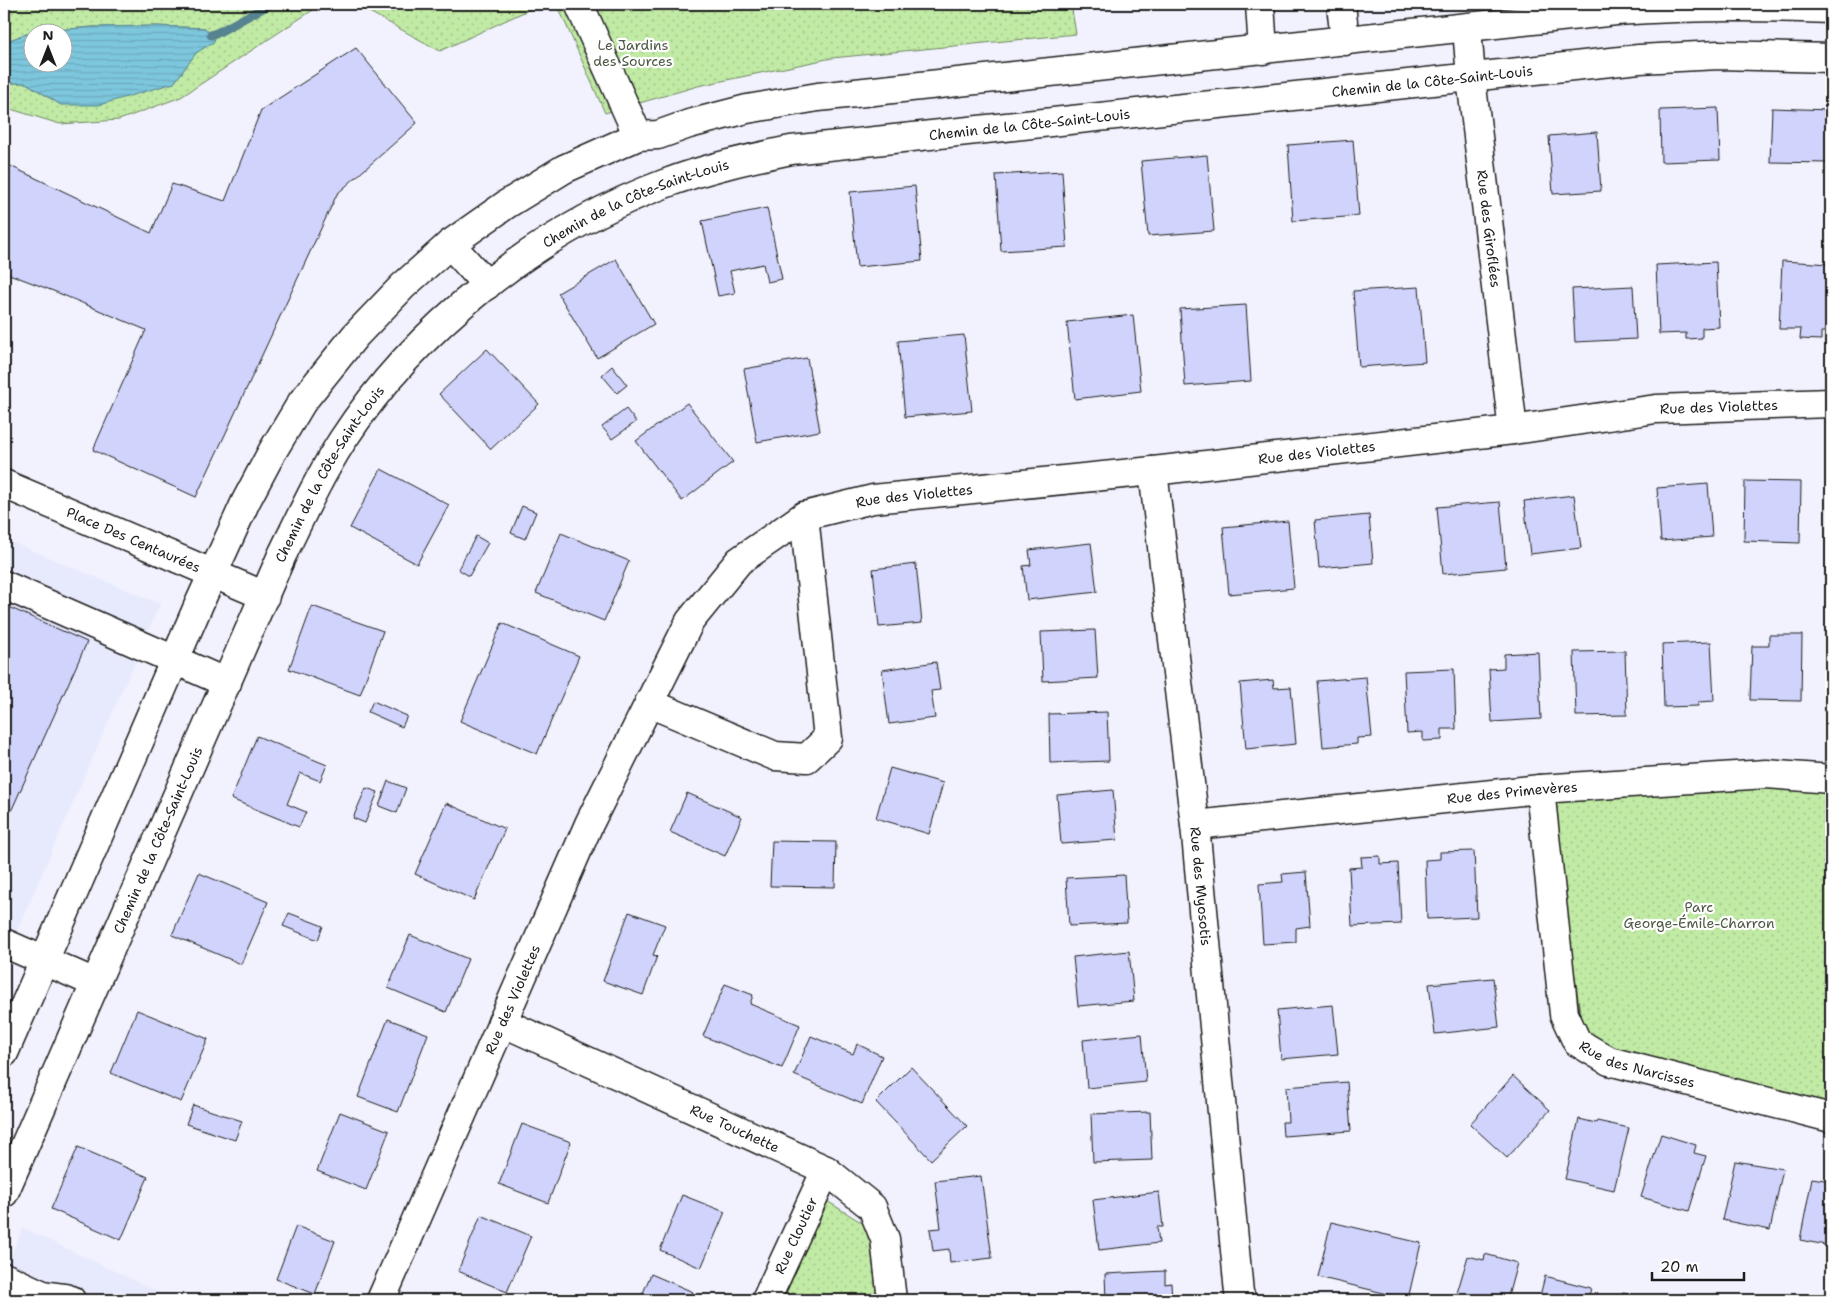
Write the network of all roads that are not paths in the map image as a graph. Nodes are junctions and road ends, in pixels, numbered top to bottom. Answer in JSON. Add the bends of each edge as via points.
{"nodes":[{"id":1,"x":580,"y":4,"type":"edge"},
{"id":2,"x":1260,"y":4,"type":"edge"},
{"id":3,"x":1341,"y":4,"type":"edge"},
{"id":4,"x":1831,"y":9,"type":"edge"},
{"id":5,"x":1467,"y":28,"type":"junction"},
{"id":6,"x":1345,"y":41,"type":"junction"},
{"id":7,"x":1263,"y":50,"type":"junction"},
{"id":8,"x":1831,"y":58,"type":"edge"},
{"id":9,"x":1472,"y":78,"type":"junction"},
{"id":10,"x":638,"y":136,"type":"junction"},
{"id":11,"x":450,"y":244,"type":"junction"},
{"id":12,"x":487,"y":285,"type":"junction"},
{"id":13,"x":1831,"y":403,"type":"edge"},
{"id":14,"x":1513,"y":430,"type":"junction"},
{"id":15,"x":1154,"y":471,"type":"junction"},
{"id":16,"x":4,"y":484,"type":"edge"},
{"id":17,"x":804,"y":516,"type":"junction"},
{"id":18,"x":212,"y":574,"type":"junction"},
{"id":19,"x":4,"y":585,"type":"edge"},
{"id":20,"x":264,"y":596,"type":"junction"},
{"id":21,"x":175,"y":660,"type":"junction"},
{"id":22,"x":227,"y":683,"type":"junction"},
{"id":23,"x":649,"y":703,"type":"junction"},
{"id":24,"x":1831,"y":779,"type":"edge"},
{"id":25,"x":1540,"y":789,"type":"junction"},
{"id":26,"x":1195,"y":825,"type":"junction"},
{"id":27,"x":4,"y":943,"type":"edge"},
{"id":28,"x":44,"y":961,"type":"junction"},
{"id":29,"x":95,"y":983,"type":"junction"},
{"id":30,"x":502,"y":1022,"type":"junction"},
{"id":31,"x":4,"y":1053,"type":"edge"},
{"id":32,"x":1831,"y":1118,"type":"edge"},
{"id":33,"x":826,"y":1170,"type":"junction"},
{"id":34,"x":4,"y":1193,"type":"edge"},
{"id":35,"x":4,"y":1277,"type":"edge"},
{"id":36,"x":42,"y":1297,"type":"edge"},
{"id":37,"x":71,"y":1300,"type":"edge"},
{"id":38,"x":382,"y":1300,"type":"edge"},
{"id":39,"x":766,"y":1300,"type":"edge"},
{"id":40,"x":892,"y":1300,"type":"edge"},
{"id":41,"x":1242,"y":1300,"type":"edge"}],
"edges":[{"from":1,"to":10,"type":"street"},
{"from":2,"to":7,"type":"street"},
{"from":3,"to":6,"type":"street"},
{"from":4,"to":5,"type":"street","via":[[1746,6],[1657,8]]},
{"from":5,"to":6,"type":"street"},
{"from":5,"to":9,"type":"street","name":"Rue des Giroflées"},
{"from":6,"to":7,"type":"street"},
{"from":7,"to":10,"type":"street","via":[[818,97],[747,109],[658,134]]},
{"from":8,"to":9,"type":"street","name":"Chemin de la Côte-Saint-Louis","via":[[1678,56]]},
{"from":9,"to":12,"type":"street","name":"Chemin de la Côte-Saint-Louis","via":[[829,145],[749,158],[665,184],[608,208],[536,249]]},
{"from":9,"to":14,"type":"street","name":"Rue des Giroflées"},
{"from":10,"to":11,"type":"street","via":[[596,153],[541,183]]},
{"from":11,"to":12,"type":"street"},
{"from":11,"to":18,"type":"street","via":[[380,309],[302,402],[259,475]]},
{"from":12,"to":20,"type":"street","name":"Chemin de la Côte-Saint-Louis","via":[[421,343],[356,421],[311,496]]},
{"from":13,"to":14,"type":"street","name":"Rue des Violettes","via":[[1656,409]]},
{"from":14,"to":15,"type":"street","name":"Rue des Violettes"},
{"from":15,"to":17,"type":"street","name":"Rue des Violettes","via":[[873,499]]},
{"from":15,"to":26,"type":"street","name":"Rue des Myosotis"},
{"from":16,"to":18,"type":"street","name":"Place Des Centaurées"},
{"from":17,"to":23,"type":"street","name":"Rue des Violettes","via":[[739,561],[690,621]]},
{"from":17,"to":23,"type":"street","via":[[828,738],[808,758],[775,756]]},
{"from":18,"to":20,"type":"street","name":"Place Des Centaurées"},
{"from":18,"to":21,"type":"street"},
{"from":19,"to":21,"type":"street"},
{"from":20,"to":22,"type":"street","name":"Chemin de la Côte-Saint-Louis"},
{"from":21,"to":22,"type":"street"},
{"from":21,"to":28,"type":"street"},
{"from":22,"to":29,"type":"street","name":"Chemin de la Côte-Saint-Louis"},
{"from":23,"to":30,"type":"street","name":"Rue des Violettes","via":[[589,824]]},
{"from":24,"to":25,"type":"street","name":"Rue des Primevères","via":[[1766,774]]},
{"from":25,"to":26,"type":"street","name":"Rue des Primevères"},
{"from":25,"to":32,"type":"street","name":"Rue des Narcisses","via":[[1564,1014],[1578,1042],[1609,1061]]},
{"from":26,"to":41,"type":"street","name":"Rue des Myosotis"},
{"from":27,"to":28,"type":"street"},
{"from":28,"to":29,"type":"street"},
{"from":28,"to":31,"type":"street"},
{"from":29,"to":34,"type":"street","name":"Chemin de la Côte-Saint-Louis"},
{"from":30,"to":33,"type":"street","name":"Rue Touchette"},
{"from":30,"to":38,"type":"street","name":"Rue des Violettes"},
{"from":33,"to":39,"type":"street","name":"Rue Cloutier"},
{"from":33,"to":40,"type":"street","name":"Rue Touchette","via":[[872,1207],[885,1239]]},
{"from":35,"to":36,"type":"street"},
{"from":36,"to":37,"type":"street"}]}
